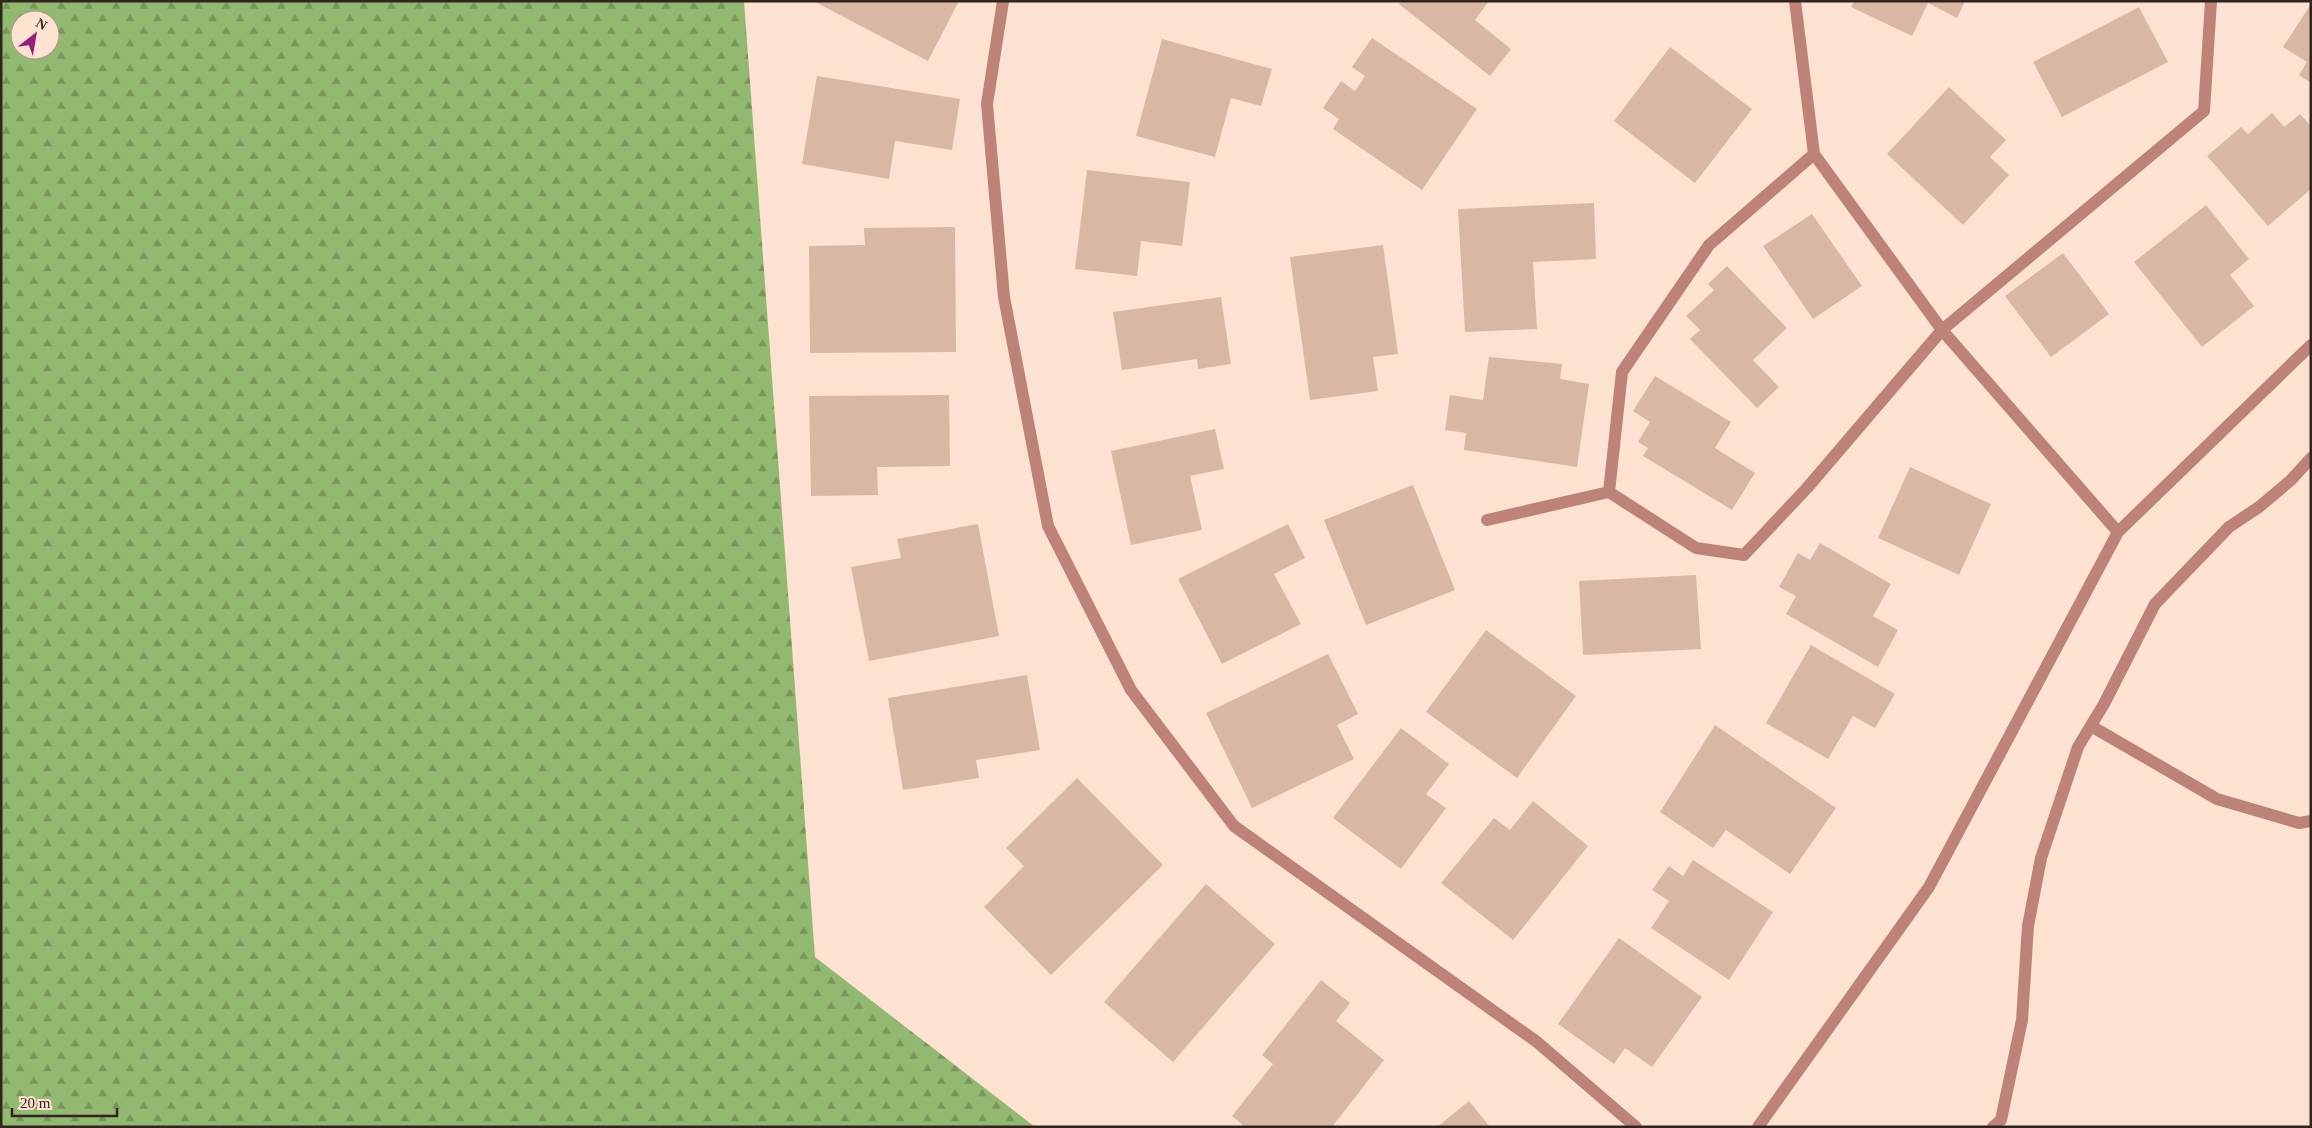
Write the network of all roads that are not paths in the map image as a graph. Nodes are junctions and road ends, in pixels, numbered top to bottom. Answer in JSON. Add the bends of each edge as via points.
{"nodes":[{"id":1,"x":1003,"y":1,"type":"edge"},
{"id":2,"x":1795,"y":1,"type":"edge"},
{"id":3,"x":2211,"y":1,"type":"edge"},
{"id":4,"x":1814,"y":154,"type":"junction"},
{"id":5,"x":1942,"y":330,"type":"junction"},
{"id":6,"x":2311,"y":345,"type":"edge"},
{"id":7,"x":2311,"y":458,"type":"edge"},
{"id":8,"x":1609,"y":492,"type":"junction"},
{"id":9,"x":1487,"y":520,"type":"dead end"},
{"id":10,"x":2118,"y":532,"type":"junction"},
{"id":11,"x":2091,"y":726,"type":"junction"},
{"id":12,"x":2311,"y":821,"type":"edge"},
{"id":13,"x":1636,"y":1127,"type":"edge"},
{"id":14,"x":1758,"y":1127,"type":"edge"},
{"id":15,"x":1993,"y":1127,"type":"edge"}],
"edges":[{"from":1,"to":13,"type":"street","via":[[987,104],[1004,297],[1048,526],[1131,690],[1234,826],[1537,1042]]},
{"from":2,"to":4,"type":"street"},
{"from":3,"to":5,"type":"street","via":[[2204,111]]},
{"from":4,"to":5,"type":"street"},
{"from":4,"to":8,"type":"street","via":[[1709,246],[1622,372]]},
{"from":5,"to":8,"type":"street","via":[[1807,488],[1744,555],[1696,548]]},
{"from":5,"to":10,"type":"street"},
{"from":6,"to":10,"type":"street"},
{"from":7,"to":11,"type":"street","via":[[2259,507],[2229,527],[2155,604]]},
{"from":8,"to":9,"type":"street"},
{"from":10,"to":14,"type":"street","via":[[1929,887]]},
{"from":11,"to":12,"type":"street","via":[[2217,799],[2299,823]]},
{"from":11,"to":15,"type":"street","via":[[2078,748],[2042,858],[2028,926],[2022,1020],[2001,1120]]}]}
